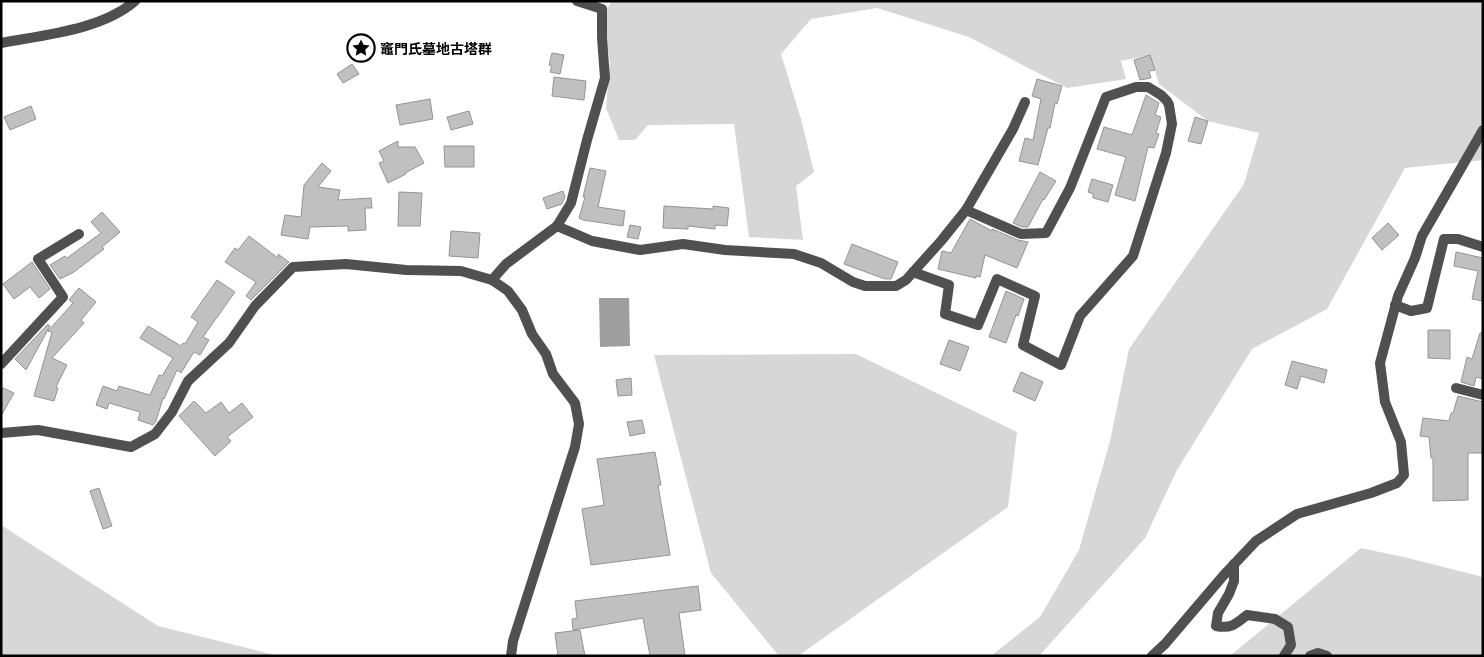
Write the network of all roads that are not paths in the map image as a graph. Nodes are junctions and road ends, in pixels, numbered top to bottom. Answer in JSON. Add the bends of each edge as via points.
{"nodes":[{"id":1,"x":135,"y":1,"type":"edge"},
{"id":2,"x":577,"y":1,"type":"edge"},
{"id":3,"x":1,"y":43,"type":"edge"},
{"id":4,"x":1025,"y":102,"type":"dead end"},
{"id":5,"x":1483,"y":130,"type":"edge"},
{"id":6,"x":966,"y":210,"type":"junction"},
{"id":7,"x":557,"y":226,"type":"junction"},
{"id":8,"x":80,"y":234,"type":"dead end"},
{"id":9,"x":1483,"y":247,"type":"edge"},
{"id":10,"x":913,"y":272,"type":"junction"},
{"id":11,"x":492,"y":280,"type":"junction"},
{"id":12,"x":1396,"y":305,"type":"junction"},
{"id":13,"x":1,"y":364,"type":"edge"},
{"id":14,"x":1456,"y":388,"type":"dead end"},
{"id":15,"x":1483,"y":395,"type":"edge"},
{"id":16,"x":1,"y":433,"type":"edge"},
{"id":17,"x":1234,"y":564,"type":"junction"},
{"id":18,"x":512,"y":656,"type":"edge"},
{"id":19,"x":1152,"y":656,"type":"edge"},
{"id":20,"x":1284,"y":656,"type":"edge"},
{"id":21,"x":1310,"y":656,"type":"edge"},
{"id":22,"x":1327,"y":656,"type":"edge"}],
"edges":[{"from":1,"to":3,"type":"street","via":[[96,24]]},
{"from":2,"to":7,"type":"street","via":[[602,9],[605,78],[571,203]]},
{"from":4,"to":6,"type":"street"},
{"from":5,"to":12,"type":"street","via":[[1422,236]]},
{"from":6,"to":10,"type":"street"},
{"from":6,"to":10,"type":"street","via":[[1021,234],[1046,233],[1070,188],[1106,97],[1136,87],[1148,87],[1169,105],[1172,124],[1166,153],[1133,256],[1080,316],[1061,365],[1023,344],[1036,296],[997,279],[978,325],[945,314],[949,285]]},
{"from":7,"to":10,"type":"street","via":[[592,241],[640,250],[683,244],[794,254],[822,262],[845,278],[865,286],[896,286]]},
{"from":7,"to":11,"type":"street","via":[[506,264]]},
{"from":8,"to":13,"type":"street","via":[[38,259],[63,297]]},
{"from":9,"to":12,"type":"street","via":[[1458,239],[1444,239],[1427,308],[1411,311]]},
{"from":11,"to":16,"type":"street","via":[[461,270],[406,270],[346,264],[292,267],[255,306],[229,343],[188,380],[172,412],[155,434],[132,447],[38,430]]},
{"from":11,"to":18,"type":"street","via":[[508,291],[522,310],[553,374],[575,403],[579,424],[575,446],[513,641]]},
{"from":12,"to":17,"type":"street","via":[[1380,363],[1386,402],[1401,442],[1404,475],[1397,483],[1297,514],[1256,541]]},
{"from":14,"to":15,"type":"street"},
{"from":17,"to":19,"type":"street"},
{"from":17,"to":20,"type":"street","via":[[1234,581],[1218,614],[1216,626],[1226,628],[1247,614],[1275,619],[1288,627],[1291,645]]},
{"from":21,"to":22,"type":"street","via":[[1318,653]]}]}
